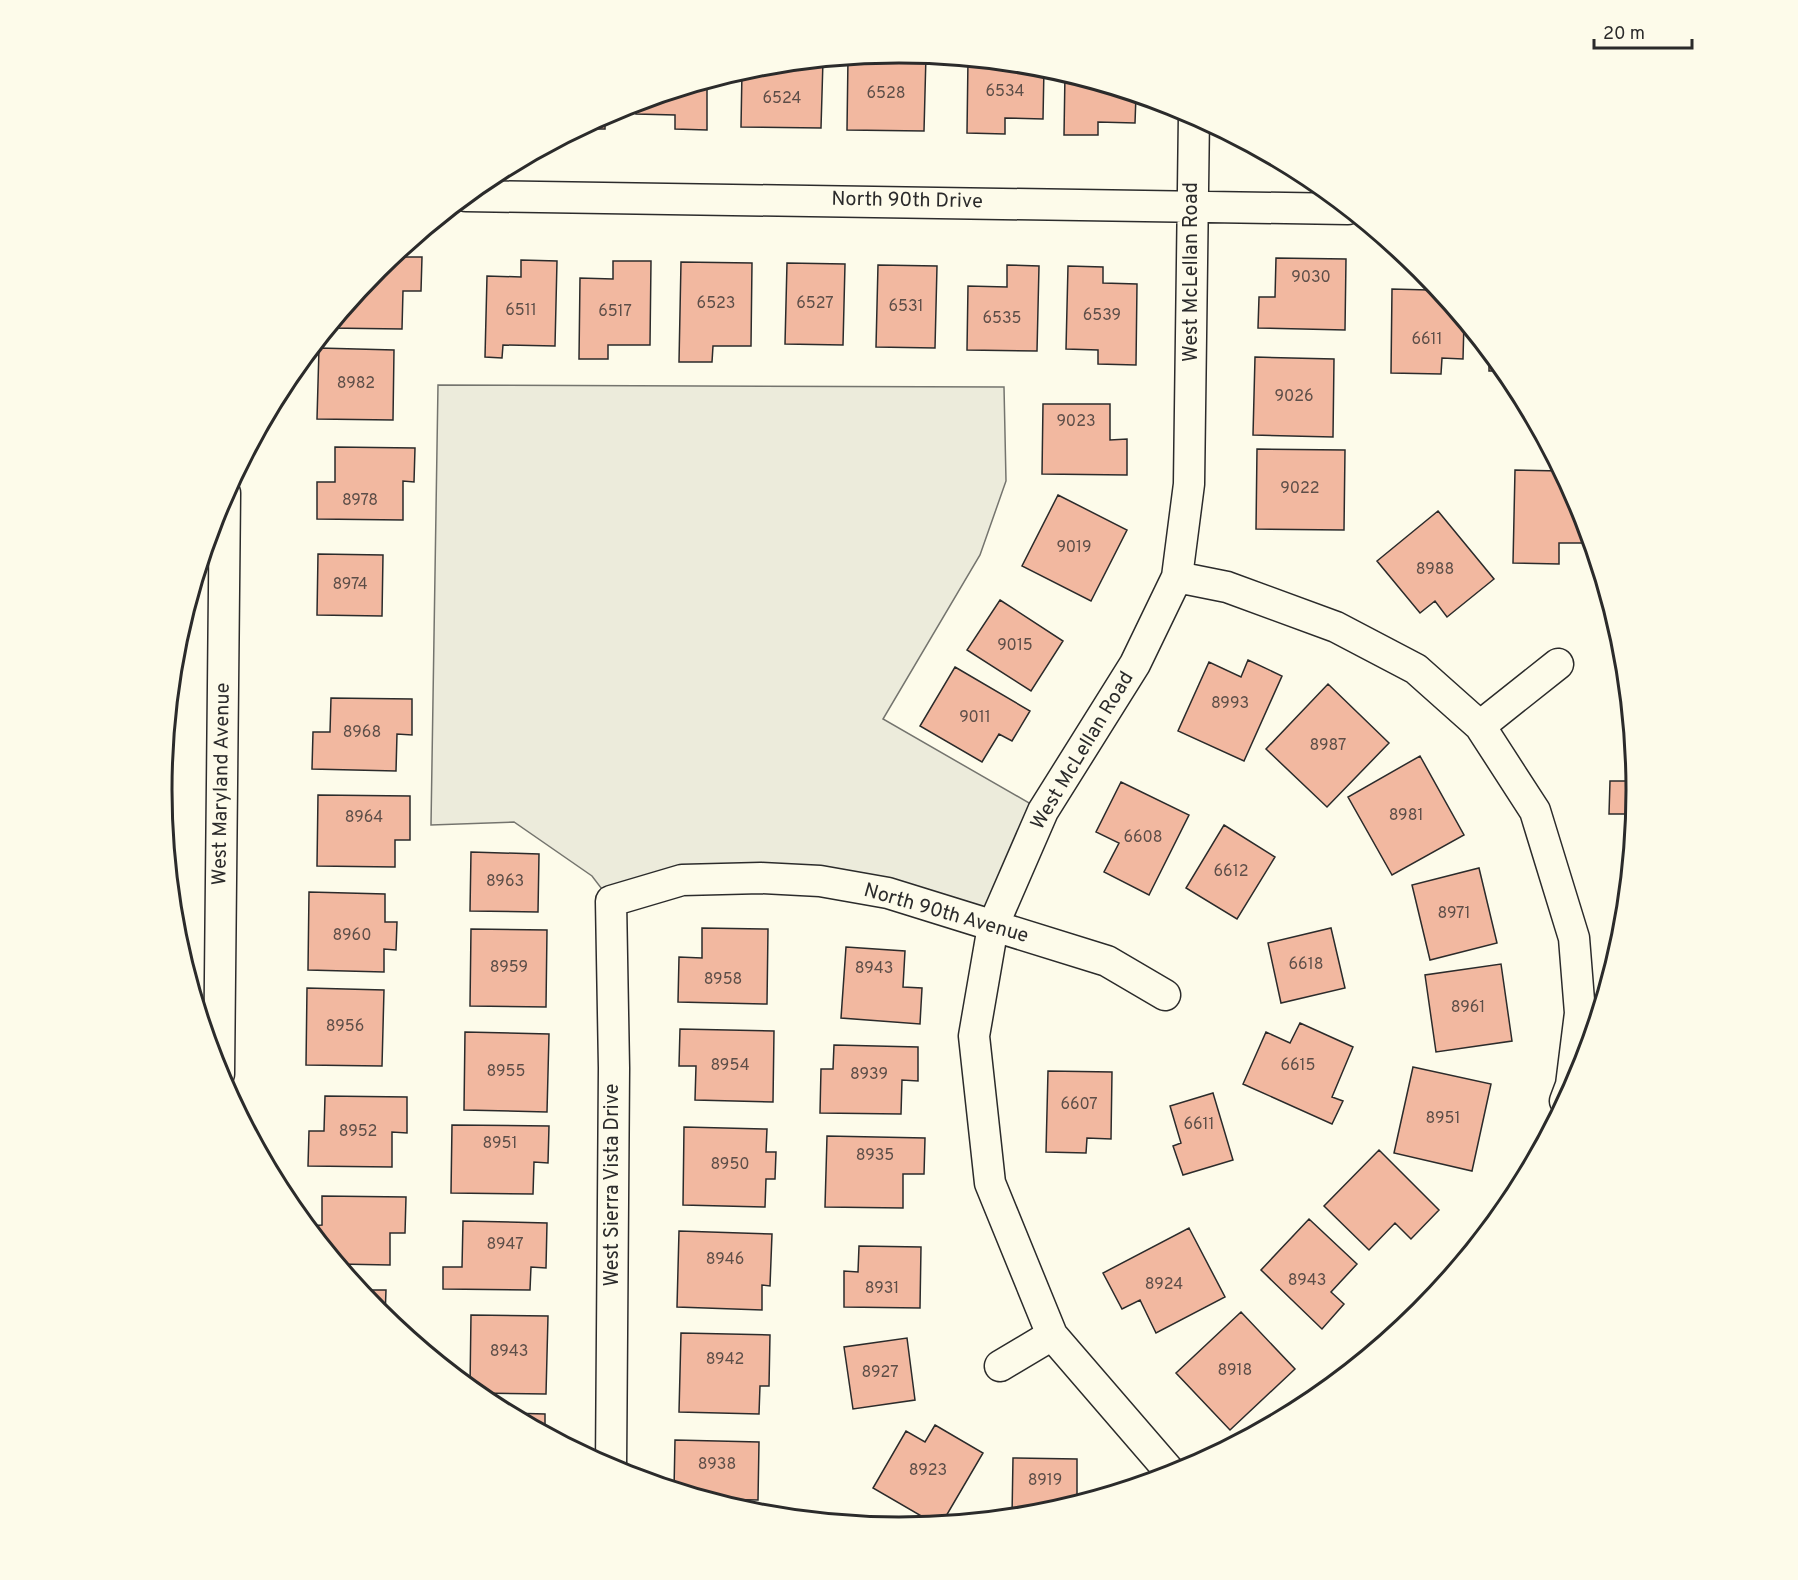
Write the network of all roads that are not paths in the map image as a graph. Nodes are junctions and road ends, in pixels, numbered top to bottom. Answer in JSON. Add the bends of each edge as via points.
{"nodes":[{"id":1,"x":1194,"y":126,"type":"edge"},
{"id":2,"x":480,"y":196,"type":"edge"},
{"id":3,"x":1192,"y":205,"type":"junction"},
{"id":4,"x":1336,"y":209,"type":"edge"},
{"id":5,"x":225,"y":518,"type":"edge"},
{"id":6,"x":1177,"y":577,"type":"junction"},
{"id":7,"x":1558,"y":664,"type":"dead end"},
{"id":8,"x":1480,"y":726,"type":"junction"},
{"id":9,"x":611,"y":901,"type":"joint"},
{"id":10,"x":993,"y":926,"type":"junction"},
{"id":11,"x":1165,"y":995,"type":"dead end"},
{"id":12,"x":219,"y":1047,"type":"edge"},
{"id":13,"x":1574,"y":1059,"type":"edge"},
{"id":14,"x":1052,"y":1335,"type":"junction"},
{"id":15,"x":1000,"y":1366,"type":"dead end"},
{"id":16,"x":611,"y":1457,"type":"edge"},
{"id":17,"x":1165,"y":1466,"type":"edge"}],
"edges":[{"from":1,"to":3,"type":"street","name":"West McLellan Road"},
{"from":2,"to":3,"type":"street","name":"North 90th Drive"},
{"from":3,"to":4,"type":"street","name":"North 90th Drive"},
{"from":3,"to":6,"type":"street","name":"West McLellan Road","via":[[1189,484]]},
{"from":5,"to":12,"type":"street","name":"West Maryland Avenue"},
{"from":6,"to":8,"type":"street","via":[[1227,587],[1336,627],[1416,669]]},
{"from":6,"to":10,"type":"street","name":"West McLellan Road","via":[[1135,664],[1043,811]]},
{"from":7,"to":8,"type":"street"},
{"from":8,"to":13,"type":"street","via":[[1535,812],[1574,938],[1580,1013]]},
{"from":9,"to":10,"type":"street","name":"North 90th Avenue","via":[[682,880],[820,881],[888,893]]},
{"from":9,"to":16,"type":"street","name":"West Sierra Vista Drive"},
{"from":10,"to":11,"type":"street","name":"North 90th Avenue","via":[[1107,962]]},
{"from":10,"to":14,"type":"street","name":"West McLellan Road","via":[[974,1036],[990,1183]]},
{"from":14,"to":15,"type":"street"},
{"from":14,"to":17,"type":"street","name":"West McLellan Road"}]}
